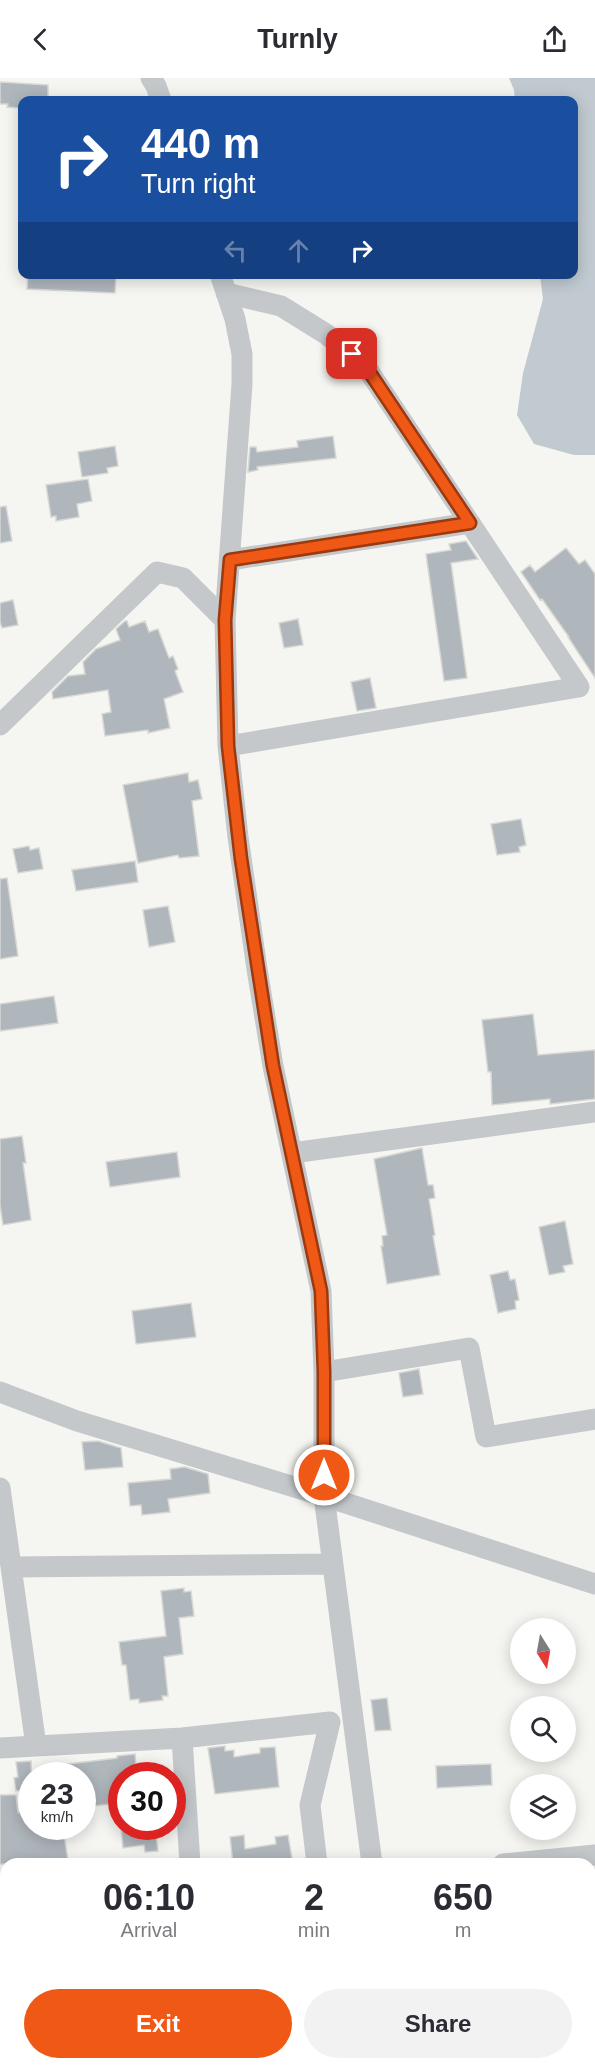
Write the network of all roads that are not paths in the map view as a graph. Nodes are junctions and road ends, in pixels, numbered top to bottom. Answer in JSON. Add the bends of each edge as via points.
{"nodes":[{"id":1,"x":151,"y":78,"type":"edge"},
{"id":2,"x":160,"y":96,"type":"edge"},
{"id":3,"x":223,"y":284,"type":"edge"},
{"id":4,"x":470,"y":523,"type":"junction"},
{"id":5,"x":230,"y":560,"type":"junction"},
{"id":6,"x":225,"y":620,"type":"junction"},
{"id":7,"x":0,"y":725,"type":"edge"},
{"id":8,"x":228,"y":746,"type":"junction"},
{"id":9,"x":595,"y":1112,"type":"edge"},
{"id":10,"x":292,"y":1153,"type":"junction"},
{"id":11,"x":324,"y":1372,"type":"junction"},
{"id":12,"x":0,"y":1392,"type":"edge"},
{"id":13,"x":595,"y":1419,"type":"edge"},
{"id":14,"x":0,"y":1488,"type":"edge"},
{"id":15,"x":324,"y":1496,"type":"junction"},
{"id":16,"x":333,"y":1564,"type":"junction"},
{"id":17,"x":11,"y":1567,"type":"junction"},
{"id":18,"x":595,"y":1584,"type":"edge"},
{"id":19,"x":182,"y":1737,"type":"junction"},
{"id":20,"x":36,"y":1746,"type":"junction"},
{"id":21,"x":0,"y":1748,"type":"edge"},
{"id":22,"x":595,"y":1855,"type":"edge"},
{"id":23,"x":190,"y":1858,"type":"edge"},
{"id":24,"x":316,"y":1858,"type":"edge"},
{"id":25,"x":371,"y":1858,"type":"edge"},
{"id":26,"x":564,"y":1858,"type":"edge"}],
"edges":[{"from":1,"to":2,"type":"street"},
{"from":3,"to":4,"type":"street","via":[[281,306],[364,364]]},
{"from":3,"to":5,"type":"street","via":[[242,354]]},
{"from":4,"to":5,"type":"street"},
{"from":4,"to":8,"type":"street","via":[[579,687]]},
{"from":5,"to":6,"type":"street"},
{"from":6,"to":7,"type":"street","via":[[183,578],[157,572]]},
{"from":6,"to":8,"type":"street"},
{"from":8,"to":10,"type":"street","via":[[257,969]]},
{"from":9,"to":10,"type":"street"},
{"from":10,"to":11,"type":"street","via":[[321,1291]]},
{"from":11,"to":13,"type":"street","via":[[469,1348],[486,1437]]},
{"from":11,"to":15,"type":"street"},
{"from":12,"to":15,"type":"street","via":[[77,1421]]},
{"from":14,"to":17,"type":"street"},
{"from":15,"to":16,"type":"street"},
{"from":15,"to":18,"type":"street"},
{"from":16,"to":17,"type":"street"},
{"from":16,"to":25,"type":"street"},
{"from":17,"to":20,"type":"street"},
{"from":19,"to":20,"type":"street"},
{"from":19,"to":23,"type":"street"},
{"from":19,"to":24,"type":"street","via":[[330,1722],[310,1805]]},
{"from":20,"to":21,"type":"street"},
{"from":22,"to":26,"type":"street"}]}
